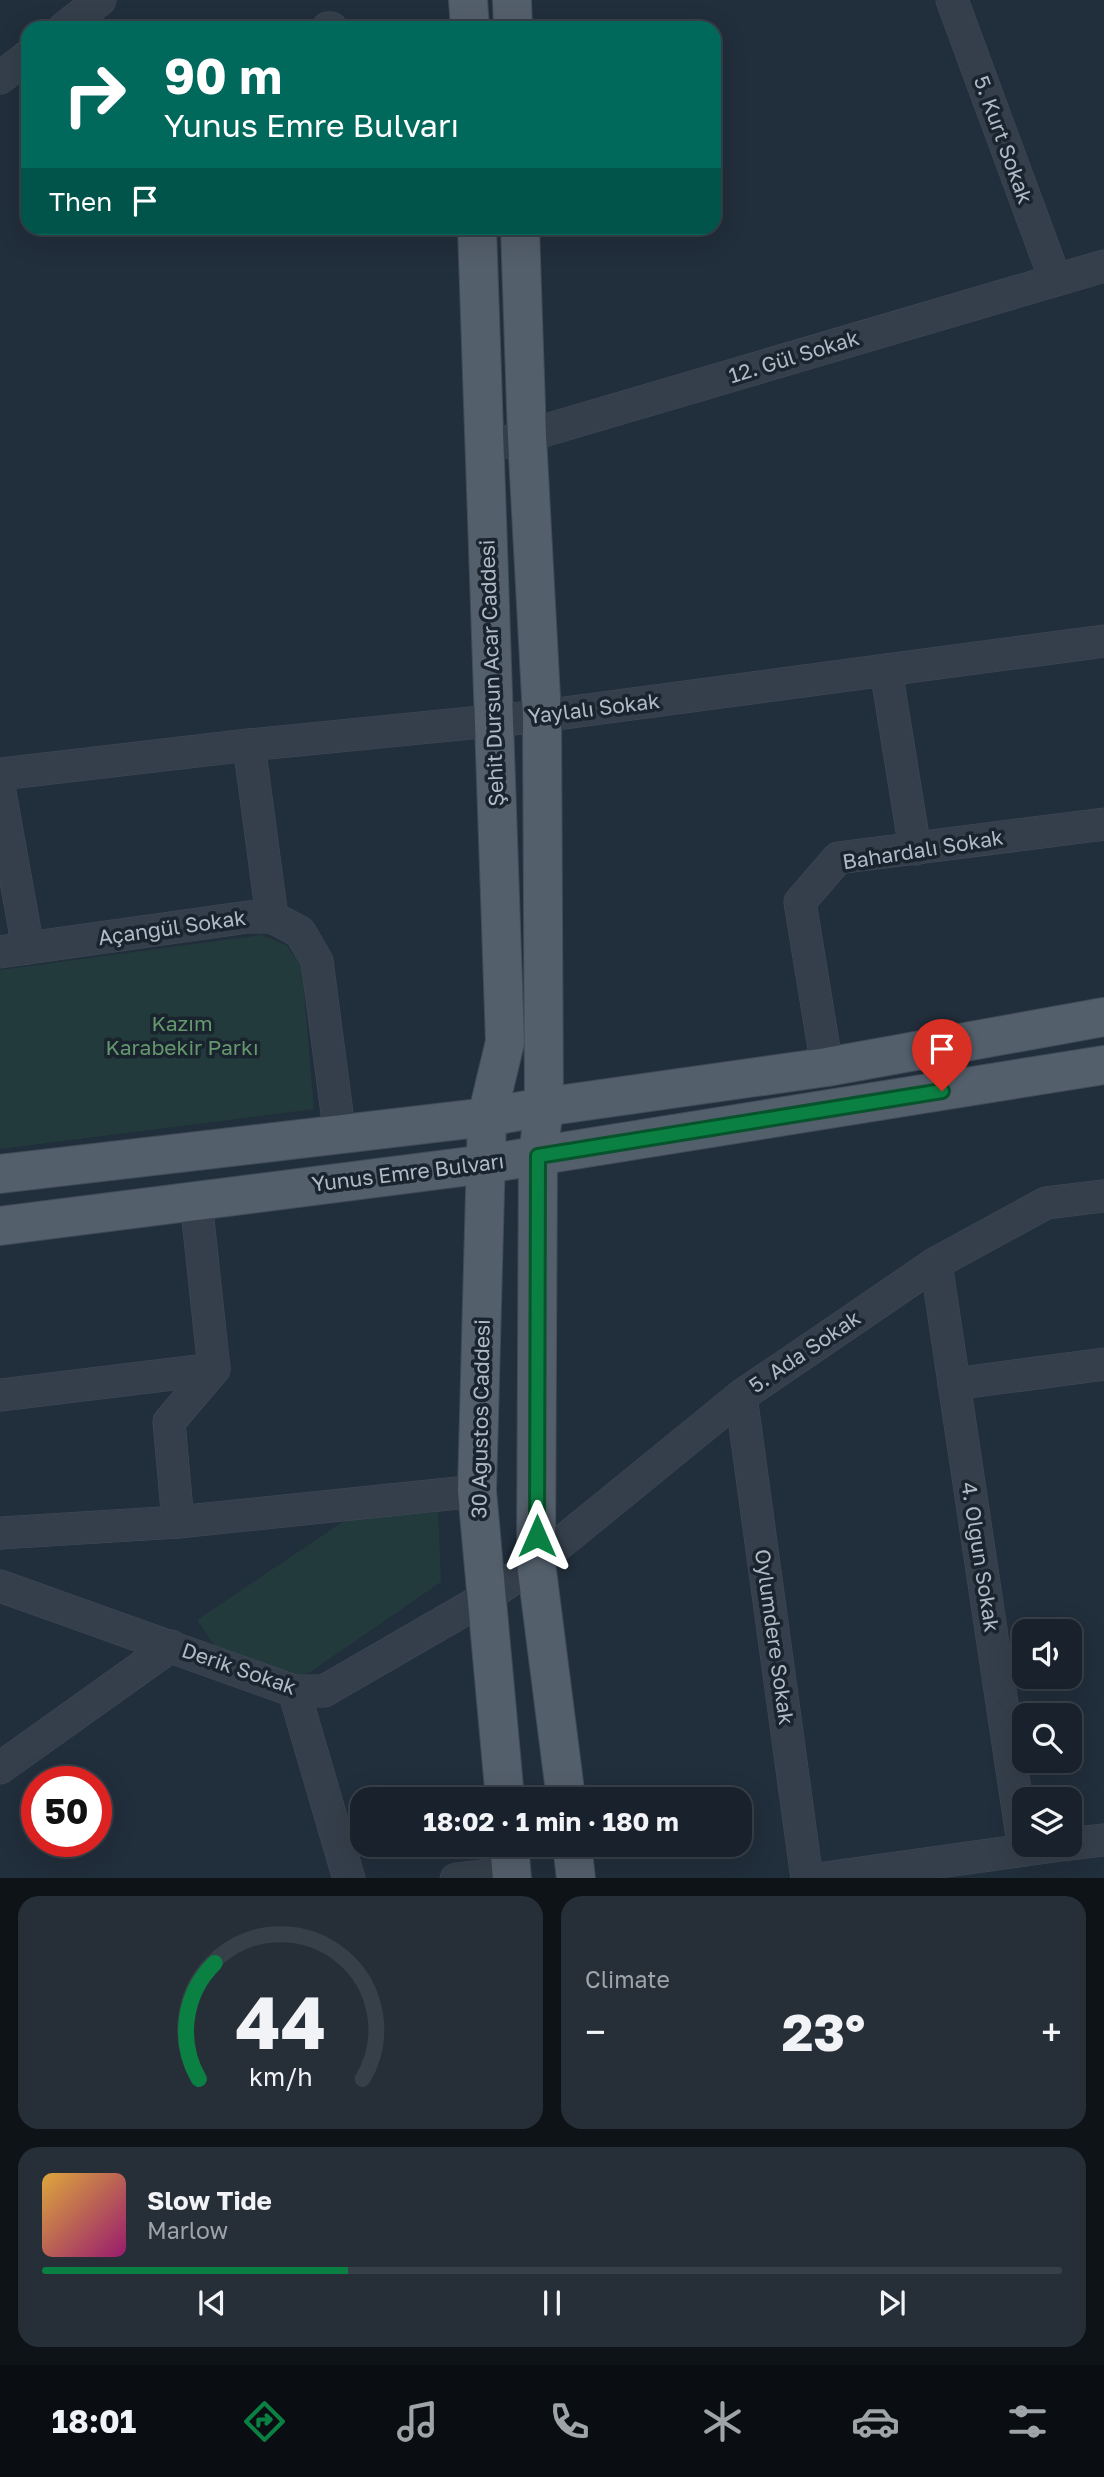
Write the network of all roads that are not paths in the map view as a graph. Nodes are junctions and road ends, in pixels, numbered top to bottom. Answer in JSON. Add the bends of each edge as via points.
{"nodes":[{"id":1,"x":100,"y":0,"type":"edge"},
{"id":2,"x":468,"y":0,"type":"edge"},
{"id":3,"x":512,"y":0,"type":"edge"},
{"id":4,"x":952,"y":0,"type":"edge"},
{"id":5,"x":73,"y":21,"type":"edge"},
{"id":6,"x":470,"y":21,"type":"edge"},
{"id":7,"x":513,"y":21,"type":"edge"},
{"id":8,"x":21,"y":62,"type":"edge"},
{"id":9,"x":0,"y":78,"type":"edge"},
{"id":10,"x":477,"y":235,"type":"edge"},
{"id":11,"x":520,"y":235,"type":"edge"},
{"id":12,"x":1104,"y":266,"type":"edge"},
{"id":13,"x":1055,"y":279,"type":"junction"},
{"id":14,"x":527,"y":437,"type":"junction"},
{"id":15,"x":485,"y":449,"type":"junction"},
{"id":16,"x":1104,"y":642,"type":"edge"},
{"id":17,"x":886,"y":670,"type":"junction"},
{"id":18,"x":542,"y":716,"type":"junction"},
{"id":19,"x":494,"y":721,"type":"junction"},
{"id":20,"x":249,"y":745,"type":"junction"},
{"id":21,"x":0,"y":774,"type":"edge"},
{"id":22,"x":0,"y":792,"type":"edge"},
{"id":23,"x":1104,"y":824,"type":"edge"},
{"id":24,"x":915,"y":849,"type":"junction"},
{"id":25,"x":272,"y":917,"type":"junction"},
{"id":26,"x":14,"y":950,"type":"edge"},
{"id":27,"x":1104,"y":1017,"type":"edge"},
{"id":28,"x":1104,"y":1065,"type":"edge"},
{"id":29,"x":827,"y":1066,"type":"junction"},
{"id":30,"x":544,"y":1107,"type":"junction"},
{"id":31,"x":487,"y":1117,"type":"junction"},
{"id":32,"x":340,"y":1136,"type":"junction"},
{"id":33,"x":538,"y":1156,"type":"junction"},
{"id":34,"x":486,"y":1164,"type":"junction"},
{"id":35,"x":0,"y":1174,"type":"edge"},
{"id":36,"x":1104,"y":1196,"type":"edge"},
{"id":37,"x":196,"y":1200,"type":"junction"},
{"id":38,"x":0,"y":1226,"type":"edge"},
{"id":39,"x":936,"y":1263,"type":"junction"},
{"id":40,"x":1104,"y":1364,"type":"edge"},
{"id":41,"x":214,"y":1369,"type":"junction"},
{"id":42,"x":954,"y":1384,"type":"junction"},
{"id":43,"x":0,"y":1395,"type":"edge"},
{"id":44,"x":741,"y":1396,"type":"junction"},
{"id":45,"x":477,"y":1491,"type":"junction"},
{"id":46,"x":178,"y":1522,"type":"junction"},
{"id":47,"x":0,"y":1534,"type":"edge"},
{"id":48,"x":536,"y":1563,"type":"junction"},
{"id":49,"x":0,"y":1586,"type":"edge"},
{"id":50,"x":485,"y":1598,"type":"junction"},
{"id":51,"x":172,"y":1646,"type":"junction"},
{"id":52,"x":294,"y":1691,"type":"junction"},
{"id":53,"x":0,"y":1768,"type":"edge"},
{"id":54,"x":504,"y":1787,"type":"edge"},
{"id":55,"x":564,"y":1787,"type":"edge"},
{"id":56,"x":1015,"y":1787,"type":"edge"},
{"id":57,"x":1104,"y":1840,"type":"edge"},
{"id":58,"x":1082,"y":1843,"type":"edge"},
{"id":59,"x":1012,"y":1852,"type":"edge"},
{"id":60,"x":574,"y":1857,"type":"edge"},
{"id":61,"x":511,"y":1865,"type":"edge"},
{"id":62,"x":349,"y":1878,"type":"edge"},
{"id":63,"x":456,"y":1878,"type":"edge"},
{"id":64,"x":576,"y":1878,"type":"edge"},
{"id":65,"x":807,"y":1878,"type":"edge"},
{"id":66,"x":818,"y":1878,"type":"edge"}],
"edges":[{"from":1,"to":5,"type":"street"},
{"from":2,"to":6,"type":"main road"},
{"from":3,"to":7,"type":"main road"},
{"from":4,"to":13,"type":"street","name":"5. Kurt Sokak"},
{"from":8,"to":9,"type":"street"},
{"from":10,"to":15,"type":"main road","name":"Şehit Dursun Acar Caddesi"},
{"from":11,"to":14,"type":"main road"},
{"from":12,"to":13,"type":"street","name":"12. Gül Sokak"},
{"from":13,"to":14,"type":"street","name":"12. Gül Sokak"},
{"from":14,"to":15,"type":"street","name":"12. Gül Sokak"},
{"from":14,"to":18,"type":"main road"},
{"from":15,"to":19,"type":"main road","name":"Şehit Dursun Acar Caddesi"},
{"from":16,"to":17,"type":"street","name":"Yaylalı Sokak"},
{"from":17,"to":18,"type":"street","name":"Yaylalı Sokak"},
{"from":17,"to":24,"type":"street"},
{"from":18,"to":19,"type":"street","name":"Yaylalı Sokak"},
{"from":18,"to":30,"type":"main road"},
{"from":19,"to":20,"type":"street","name":"Yaylalı Sokak"},
{"from":19,"to":31,"type":"main road","name":"Şehit Dursun Acar Caddesi","via":[[505,1042]]},
{"from":20,"to":21,"type":"street","name":"Yaylalı Sokak"},
{"from":20,"to":25,"type":"street"},
{"from":22,"to":26,"type":"street"},
{"from":23,"to":24,"type":"street","name":"Bahardalı Sokak"},
{"from":24,"to":29,"type":"street","name":"Bahardalı Sokak","via":[[838,858],[800,902]]},
{"from":25,"to":26,"type":"street","name":"Açangül Sokak","via":[[248,916]]},
{"from":25,"to":32,"type":"street","name":"Açangül Sokak","via":[[300,932],[317,961]]},
{"from":27,"to":29,"type":"main road"},
{"from":28,"to":33,"type":"main road","name":"Yunus Emre Bulvarı"},
{"from":29,"to":30,"type":"main road"},
{"from":30,"to":31,"type":"main road"},
{"from":30,"to":33,"type":"main road"},
{"from":31,"to":32,"type":"main road"},
{"from":31,"to":34,"type":"main road","name":"Şehit Dursun Acar Caddesi"},
{"from":32,"to":35,"type":"main road"},
{"from":33,"to":34,"type":"main road","name":"Yunus Emre Bulvarı"},
{"from":33,"to":48,"type":"main road"},
{"from":34,"to":37,"type":"main road","name":"Yunus Emre Bulvarı"},
{"from":34,"to":45,"type":"main road","name":"30 Ağustos Caddesi"},
{"from":36,"to":39,"type":"street","name":"5. Ada Sokak","via":[[1046,1203]]},
{"from":37,"to":38,"type":"main road","name":"Yunus Emre Bulvarı"},
{"from":37,"to":41,"type":"street"},
{"from":39,"to":42,"type":"street","name":"4. Olgun Sokak"},
{"from":39,"to":44,"type":"street","name":"5. Ada Sokak"},
{"from":40,"to":42,"type":"street"},
{"from":41,"to":43,"type":"street"},
{"from":41,"to":46,"type":"street","via":[[169,1422]]},
{"from":42,"to":56,"type":"street","name":"4. Olgun Sokak"},
{"from":44,"to":48,"type":"street","name":"5. Ada Sokak"},
{"from":44,"to":65,"type":"street","name":"Oylumdere Sokak"},
{"from":45,"to":46,"type":"street"},
{"from":45,"to":50,"type":"main road","name":"30 Ağustos Caddesi"},
{"from":46,"to":47,"type":"street"},
{"from":48,"to":50,"type":"street","name":"Derik Sokak"},
{"from":48,"to":55,"type":"main road"},
{"from":49,"to":51,"type":"street","name":"Derik Sokak"},
{"from":50,"to":52,"type":"street","name":"Derik Sokak","via":[[324,1691]]},
{"from":50,"to":54,"type":"main road","name":"30 Ağustos Caddesi"},
{"from":51,"to":52,"type":"street","name":"Derik Sokak"},
{"from":51,"to":53,"type":"street"},
{"from":52,"to":62,"type":"street"},
{"from":57,"to":58,"type":"street"},
{"from":59,"to":66,"type":"street"},
{"from":60,"to":64,"type":"main road"},
{"from":61,"to":63,"type":"street"}]}
